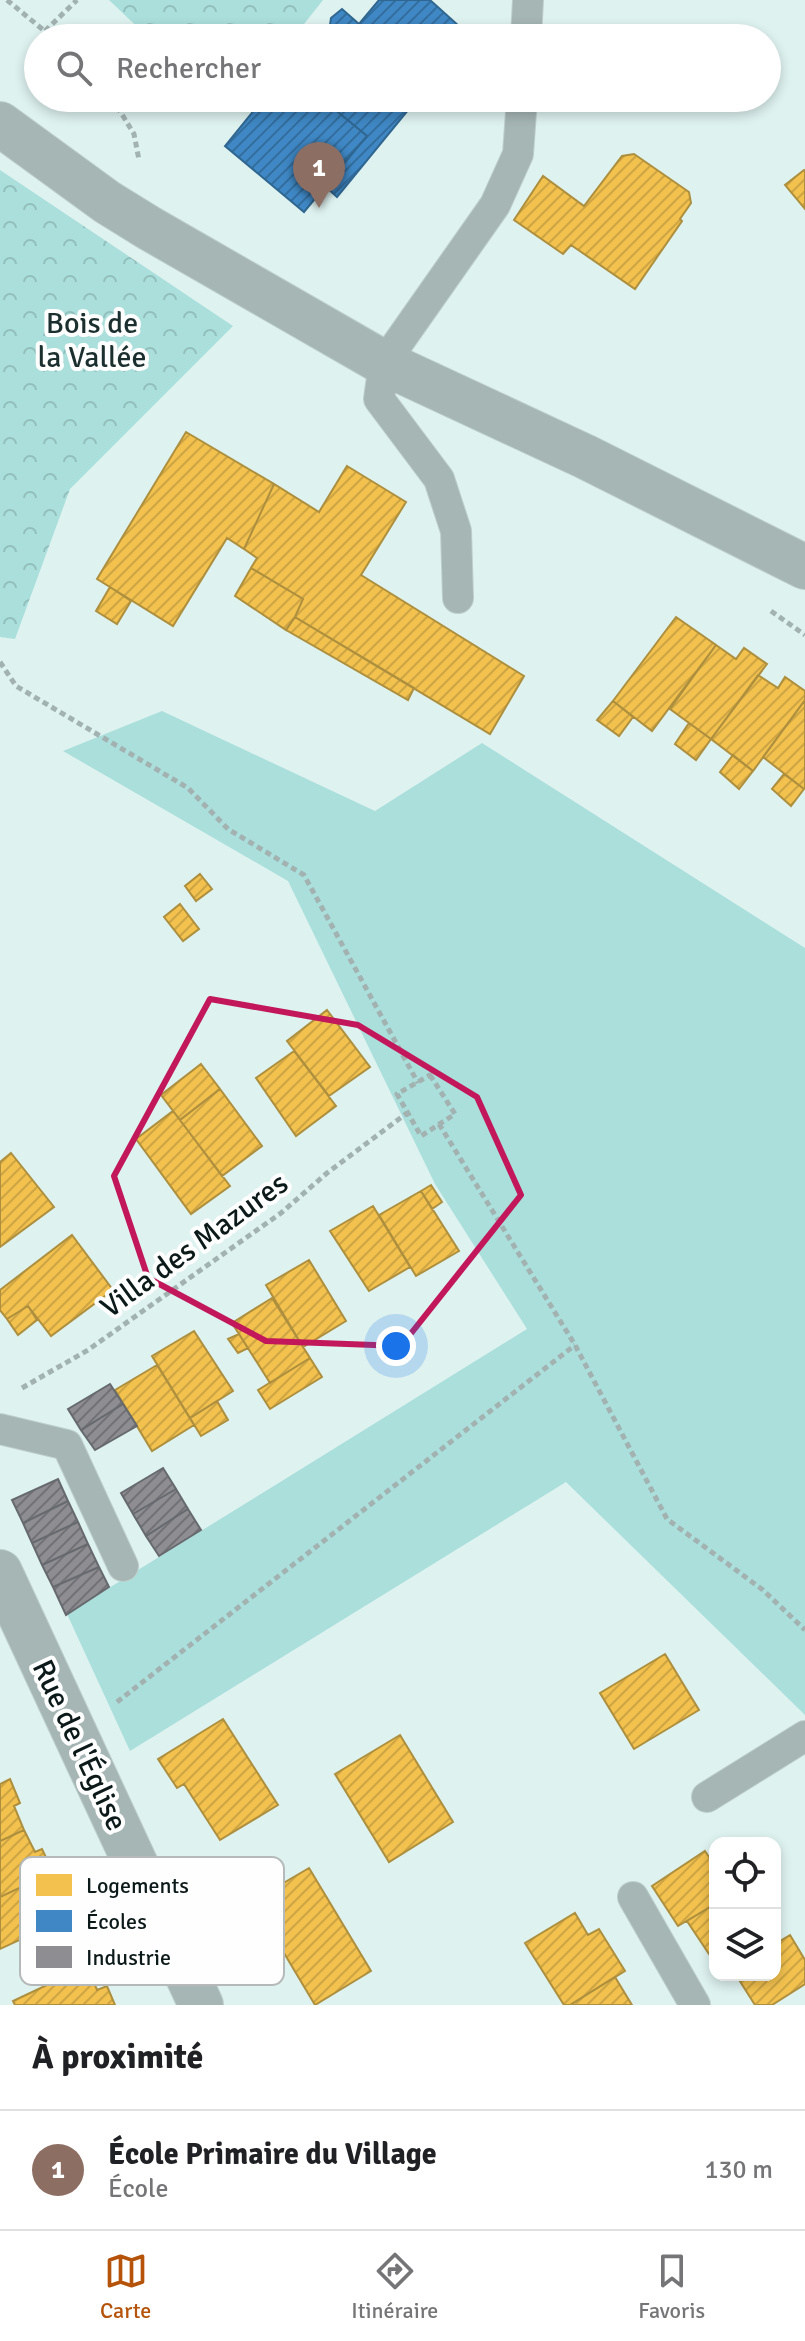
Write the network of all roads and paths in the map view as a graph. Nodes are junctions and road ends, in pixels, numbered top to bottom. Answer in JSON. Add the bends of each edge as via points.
{"nodes":[{"id":1,"x":7,"y":0,"type":"edge"},
{"id":2,"x":77,"y":0,"type":"edge"},
{"id":3,"x":528,"y":0,"type":"edge"},
{"id":4,"x":36,"y":24,"type":"edge"},
{"id":5,"x":52,"y":24,"type":"edge"},
{"id":6,"x":527,"y":24,"type":"edge"},
{"id":7,"x":521,"y":112,"type":"edge"},
{"id":8,"x":0,"y":124,"type":"edge"},
{"id":9,"x":384,"y":363,"type":"junction"},
{"id":10,"x":805,"y":567,"type":"edge"},
{"id":11,"x":458,"y":598,"type":"dead end"},
{"id":12,"x":0,"y":662,"type":"edge"},
{"id":13,"x":418,"y":1083,"type":"junction"},
{"id":14,"x":407,"y":1113,"type":"junction"},
{"id":15,"x":439,"y":1124,"type":"junction"},
{"id":16,"x":575,"y":1345,"type":"junction"},
{"id":17,"x":13,"y":1393,"type":"dead end"},
{"id":18,"x":0,"y":1429,"type":"edge"},
{"id":19,"x":123,"y":1566,"type":"dead end"},
{"id":20,"x":0,"y":1572,"type":"edge"},
{"id":21,"x":805,"y":1630,"type":"edge"},
{"id":22,"x":75,"y":1735,"type":"junction"},
{"id":23,"x":805,"y":1736,"type":"edge"},
{"id":24,"x":707,"y":1797,"type":"dead end"},
{"id":25,"x":132,"y":1857,"type":"edge"},
{"id":26,"x":633,"y":1897,"type":"dead end"},
{"id":27,"x":192,"y":1985,"type":"edge"},
{"id":28,"x":201,"y":2005,"type":"edge"},
{"id":29,"x":695,"y":2005,"type":"edge"}],
"edges":[{"from":1,"to":4,"type":"path"},
{"from":2,"to":5,"type":"path"},
{"from":3,"to":6,"type":"lane"},
{"from":7,"to":9,"type":"lane","via":[[518,154],[495,205]]},
{"from":8,"to":9,"type":"street","via":[[107,202]]},
{"from":9,"to":10,"type":"street"},
{"from":9,"to":11,"type":"lane","via":[[379,399],[439,479],[453,519]]},
{"from":12,"to":13,"type":"path","via":[[16,686],[188,788],[228,829],[304,875]]},
{"from":13,"to":14,"type":"path","via":[[397,1094]]},
{"from":13,"to":15,"type":"path","via":[[430,1075],[455,1114]]},
{"from":14,"to":15,"type":"path","via":[[421,1136]]},
{"from":14,"to":17,"type":"path","name":"Villa des Mazures","via":[[281,1213],[88,1350]]},
{"from":15,"to":16,"type":"path"},
{"from":16,"to":21,"type":"path","via":[[667,1519],[763,1590]]},
{"from":16,"to":22,"type":"path"},
{"from":18,"to":19,"type":"lane","via":[[67,1445]]},
{"from":20,"to":22,"type":"street","name":"Rue de l'Église"},
{"from":22,"to":25,"type":"street","name":"Rue de l'Église"},
{"from":23,"to":24,"type":"lane"},
{"from":26,"to":29,"type":"lane"},
{"from":27,"to":28,"type":"street","name":"Rue de l'Église"}]}
